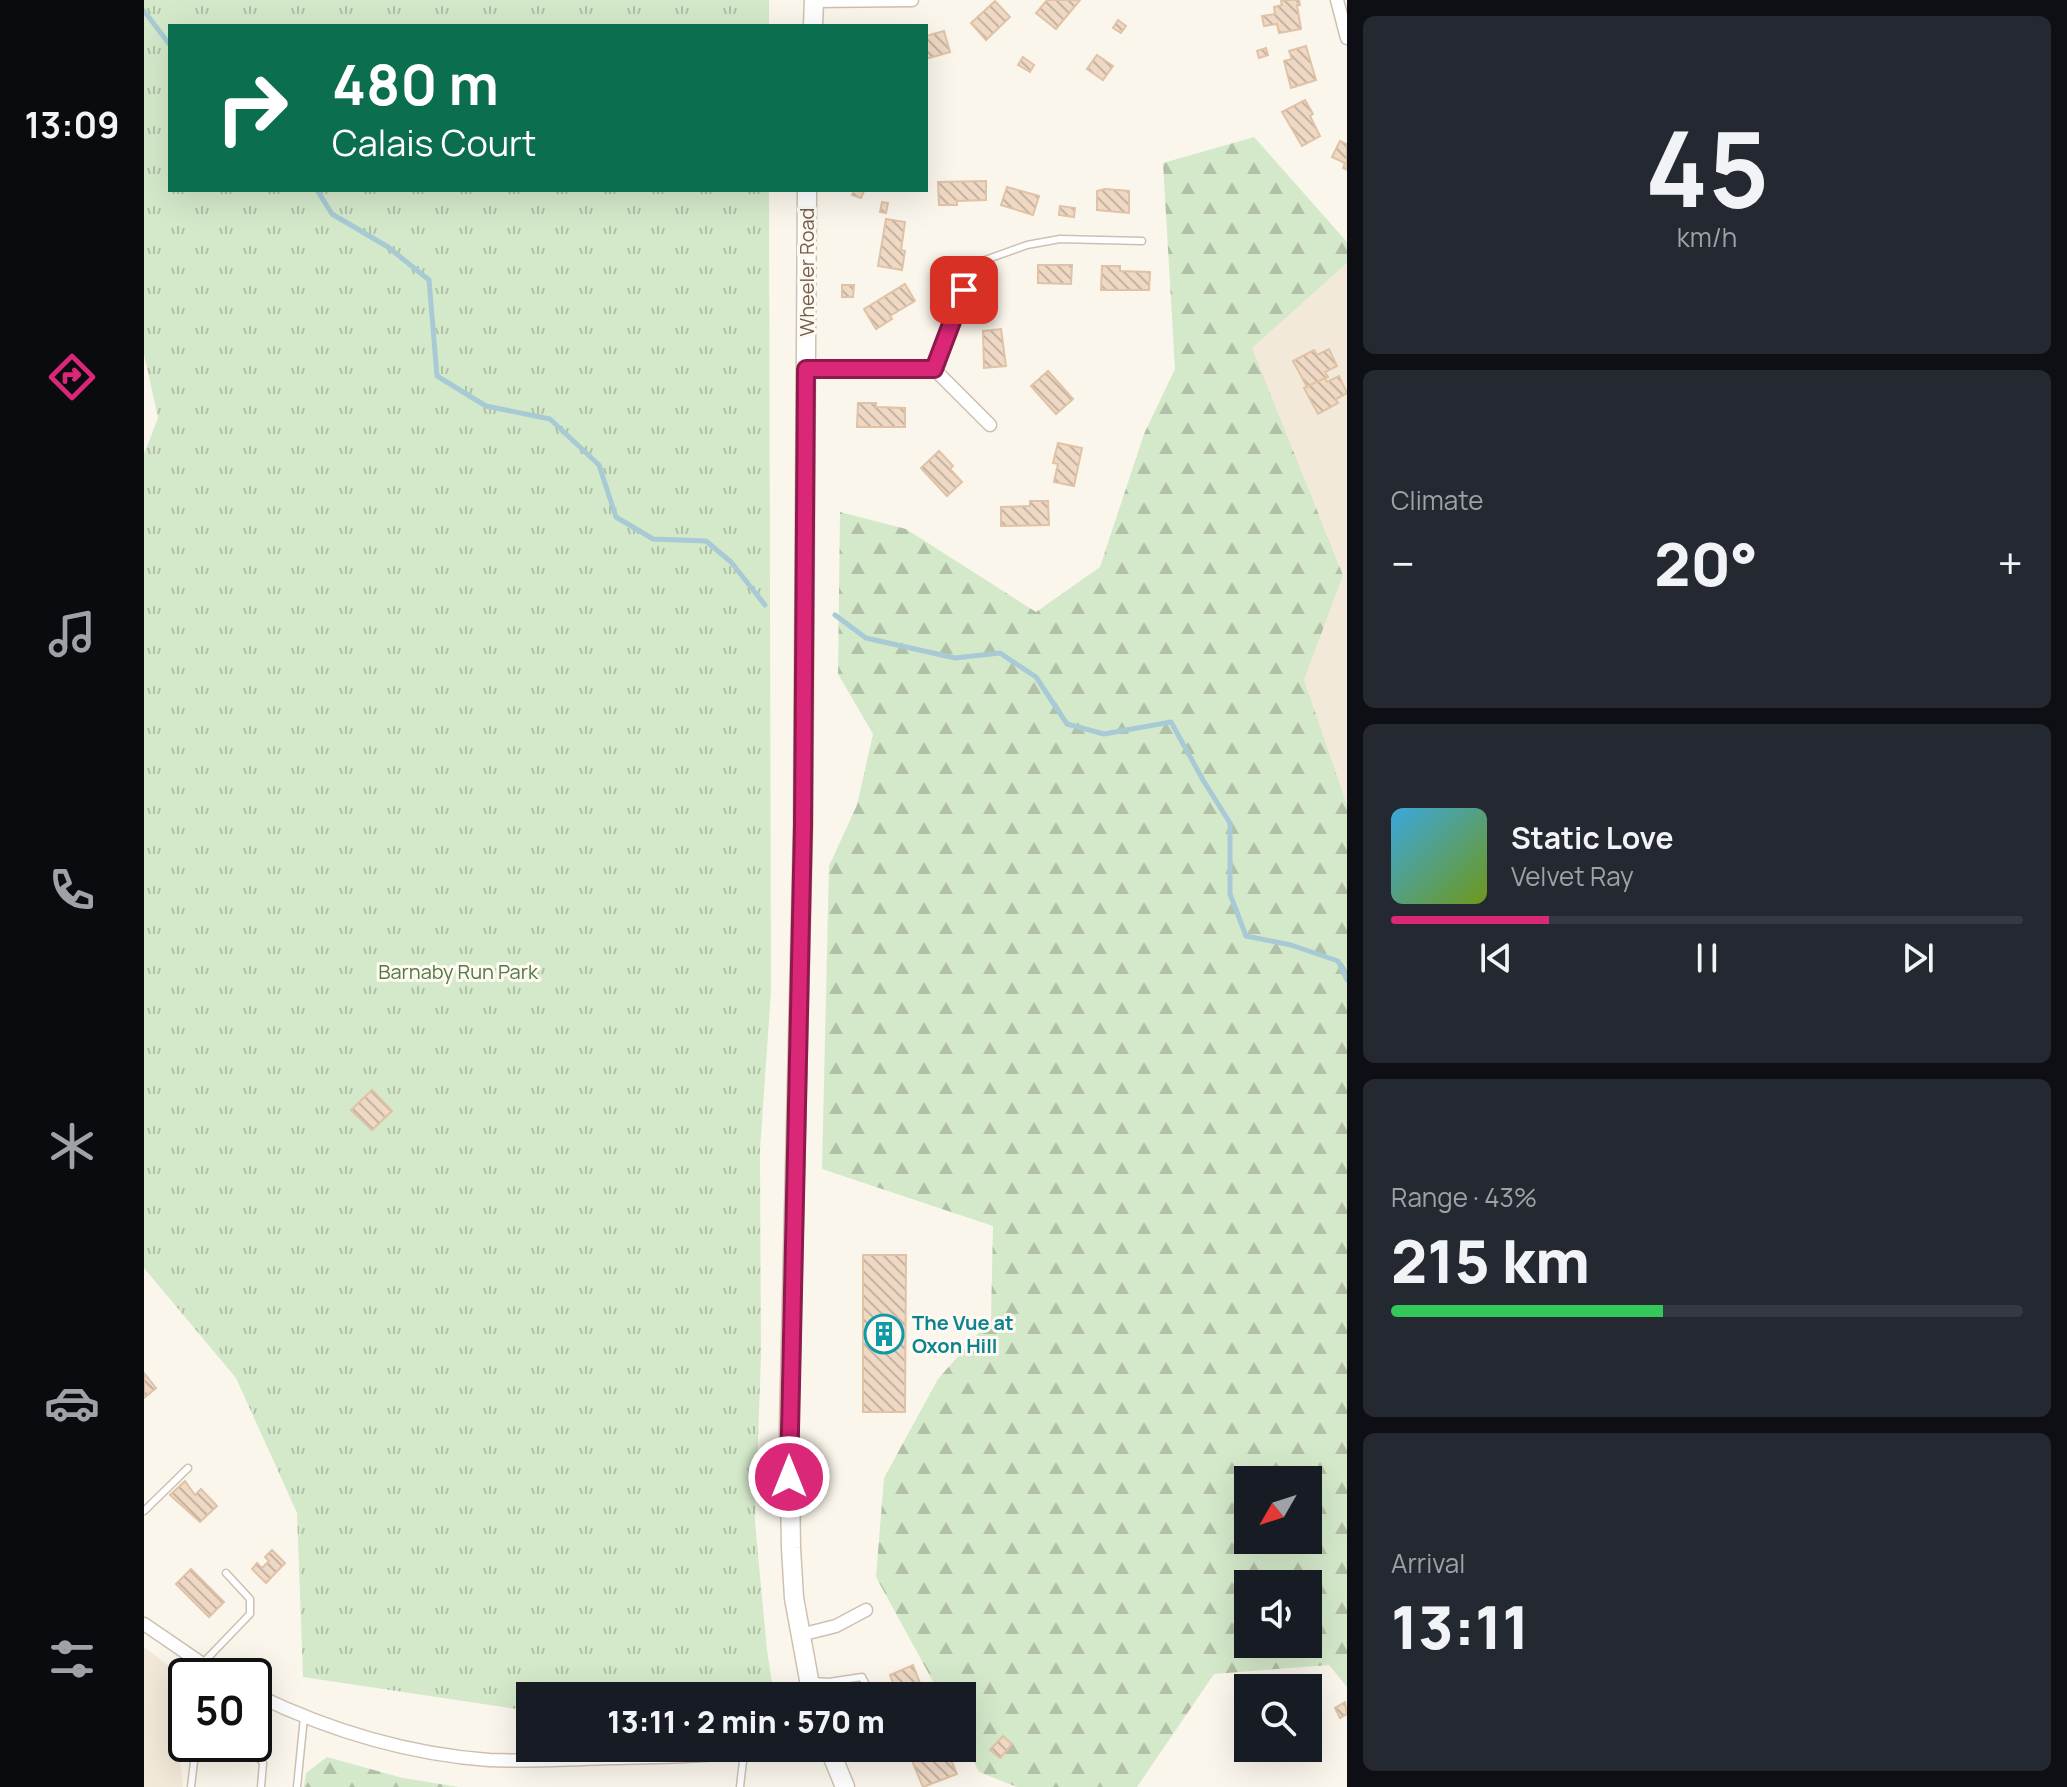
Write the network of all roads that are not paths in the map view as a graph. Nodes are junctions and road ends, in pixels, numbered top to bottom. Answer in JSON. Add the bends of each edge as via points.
{"nodes":[{"id":1,"x":814,"y":0,"type":"edge"},
{"id":2,"x":912,"y":0,"type":"edge"},
{"id":3,"x":1337,"y":0,"type":"edge"},
{"id":4,"x":813,"y":24,"type":"edge"},
{"id":5,"x":1347,"y":38,"type":"edge"},
{"id":6,"x":807,"y":192,"type":"edge"},
{"id":7,"x":1142,"y":241,"type":"dead end"},
{"id":8,"x":974,"y":264,"type":"joint"},
{"id":9,"x":806,"y":369,"type":"junction"},
{"id":10,"x":934,"y":369,"type":"junction"},
{"id":11,"x":990,"y":425,"type":"dead end"},
{"id":12,"x":188,"y":1468,"type":"dead end"},
{"id":13,"x":144,"y":1511,"type":"edge"},
{"id":14,"x":226,"y":1573,"type":"dead end"},
{"id":15,"x":866,"y":1610,"type":"dead end"},
{"id":16,"x":144,"y":1624,"type":"edge"},
{"id":17,"x":800,"y":1635,"type":"junction"},
{"id":18,"x":191,"y":1658,"type":"edge"},
{"id":19,"x":208,"y":1658,"type":"edge"},
{"id":20,"x":810,"y":1682,"type":"edge"},
{"id":21,"x":829,"y":1682,"type":"edge"},
{"id":22,"x":865,"y":1682,"type":"edge"},
{"id":23,"x":272,"y":1702,"type":"edge"},
{"id":24,"x":304,"y":1717,"type":"junction"},
{"id":25,"x":516,"y":1760,"type":"edge"},
{"id":26,"x":194,"y":1762,"type":"edge"},
{"id":27,"x":262,"y":1762,"type":"edge"},
{"id":28,"x":743,"y":1762,"type":"edge"},
{"id":29,"x":835,"y":1762,"type":"edge"},
{"id":30,"x":191,"y":1787,"type":"edge"},
{"id":31,"x":261,"y":1787,"type":"edge"},
{"id":32,"x":297,"y":1787,"type":"edge"},
{"id":33,"x":740,"y":1787,"type":"edge"},
{"id":34,"x":845,"y":1787,"type":"edge"}],
"edges":[{"from":1,"to":2,"type":"street"},
{"from":1,"to":4,"type":"main road"},
{"from":3,"to":5,"type":"street"},
{"from":6,"to":9,"type":"main road","name":"Wheeler Road"},
{"from":7,"to":8,"type":"lane","via":[[1060,239]]},
{"from":8,"to":10,"type":"street"},
{"from":9,"to":10,"type":"street"},
{"from":9,"to":17,"type":"main road","name":"Wheeler Road","via":[[803,826],[789,1427],[791,1548]]},
{"from":10,"to":11,"type":"street"},
{"from":12,"to":13,"type":"lane"},
{"from":14,"to":19,"type":"lane","via":[[250,1599],[250,1614]]},
{"from":15,"to":17,"type":"street","via":[[836,1626]]},
{"from":16,"to":18,"type":"street"},
{"from":17,"to":20,"type":"main road","name":"Wheeler Road"},
{"from":21,"to":22,"type":"lane","via":[[862,1677]]},
{"from":23,"to":24,"type":"street"},
{"from":24,"to":25,"type":"street","via":[[376,1742],[450,1756]]},
{"from":24,"to":32,"type":"lane"},
{"from":26,"to":30,"type":"lane"},
{"from":27,"to":31,"type":"lane"},
{"from":28,"to":33,"type":"lane"},
{"from":29,"to":34,"type":"main road"}]}
